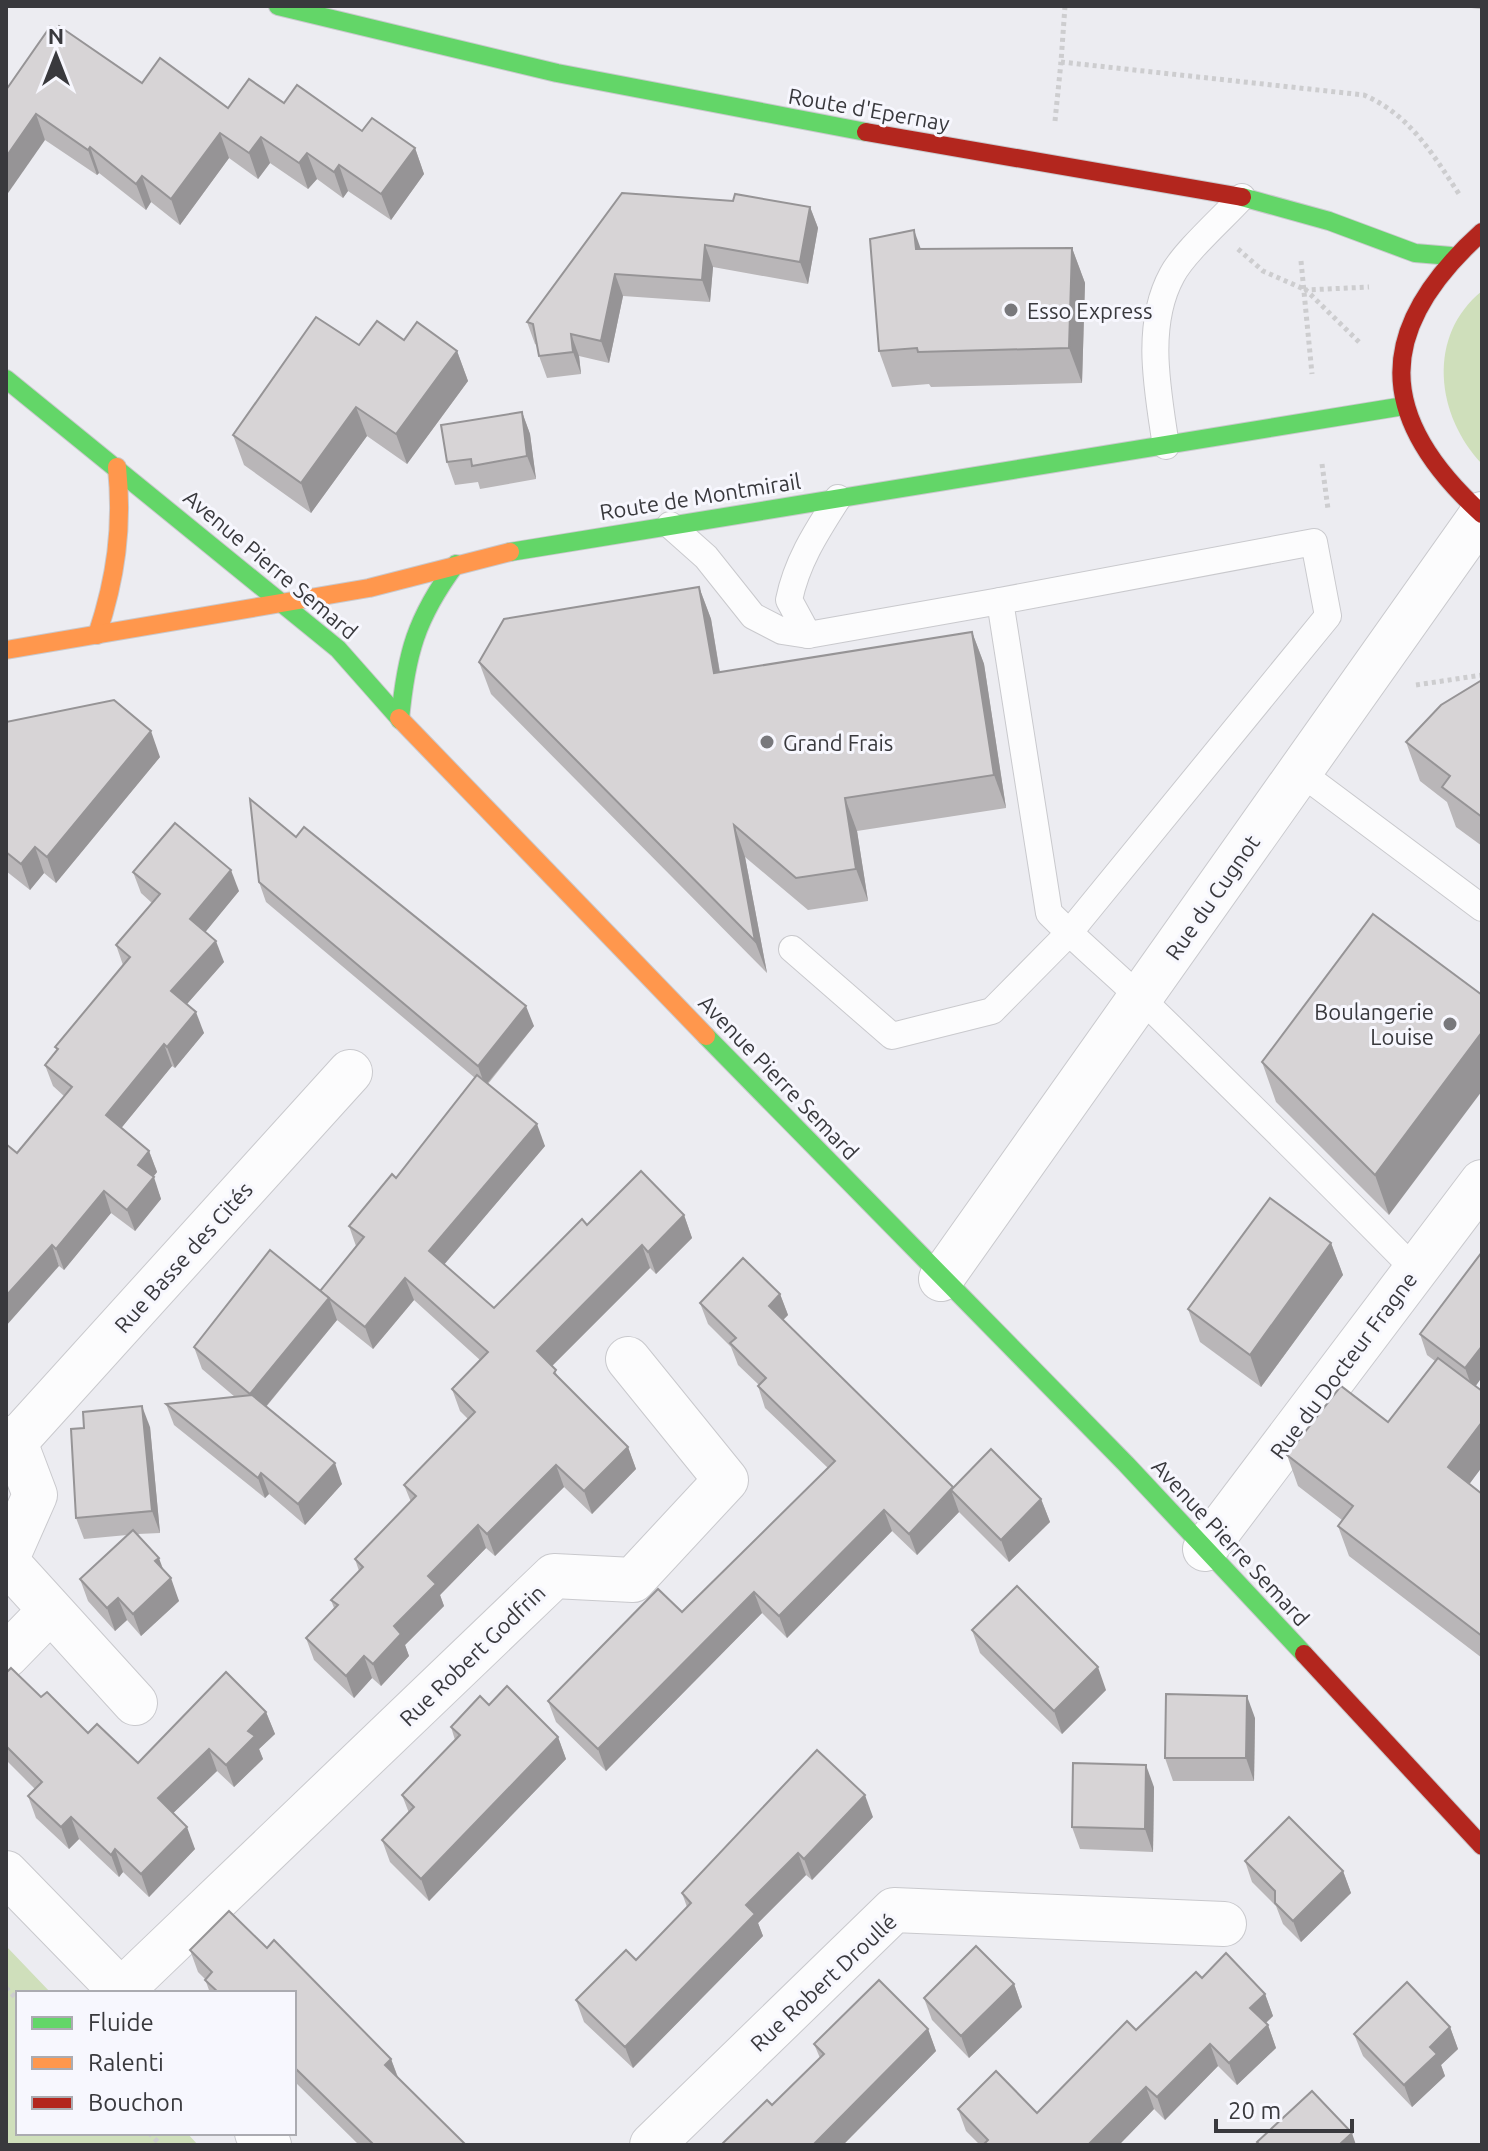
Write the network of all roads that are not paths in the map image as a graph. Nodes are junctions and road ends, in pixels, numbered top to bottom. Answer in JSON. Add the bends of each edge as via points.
{"nodes":[{"id":1,"x":278,"y":6,"type":"edge"},
{"id":2,"x":1242,"y":197,"type":"junction"},
{"id":3,"x":1482,"y":232,"type":"edge"},
{"id":4,"x":1451,"y":256,"type":"junction"},
{"id":5,"x":6,"y":379,"type":"edge"},
{"id":6,"x":1403,"y":397,"type":"junction"},
{"id":7,"x":1166,"y":446,"type":"junction"},
{"id":8,"x":117,"y":467,"type":"junction"},
{"id":9,"x":838,"y":498,"type":"junction"},
{"id":10,"x":1482,"y":514,"type":"edge"},
{"id":11,"x":670,"y":525,"type":"junction"},
{"id":12,"x":456,"y":564,"type":"junction"},
{"id":13,"x":1000,"y":601,"type":"junction"},
{"id":14,"x":282,"y":604,"type":"junction"},
{"id":15,"x":97,"y":635,"type":"junction"},
{"id":16,"x":808,"y":635,"type":"junction"},
{"id":17,"x":6,"y":650,"type":"edge"},
{"id":18,"x":400,"y":720,"type":"junction"},
{"id":19,"x":1300,"y":772,"type":"junction"},
{"id":20,"x":1482,"y":908,"type":"edge"},
{"id":21,"x":1069,"y":933,"type":"junction"},
{"id":22,"x":792,"y":949,"type":"dead end"},
{"id":23,"x":1140,"y":998,"type":"junction"},
{"id":24,"x":350,"y":1072,"type":"dead end"},
{"id":25,"x":1482,"y":1182,"type":"edge"},
{"id":26,"x":1415,"y":1270,"type":"junction"},
{"id":27,"x":941,"y":1279,"type":"junction"},
{"id":28,"x":628,"y":1359,"type":"dead end"},
{"id":29,"x":11,"y":1440,"type":"edge"},
{"id":30,"x":1205,"y":1549,"type":"junction"},
{"id":31,"x":6,"y":1551,"type":"edge"},
{"id":32,"x":6,"y":1561,"type":"edge"},
{"id":33,"x":49,"y":1612,"type":"junction"},
{"id":34,"x":6,"y":1656,"type":"edge"},
{"id":35,"x":135,"y":1703,"type":"dead end"},
{"id":36,"x":1482,"y":1846,"type":"edge"},
{"id":37,"x":6,"y":1873,"type":"edge"},
{"id":38,"x":1224,"y":1924,"type":"dead end"},
{"id":39,"x":121,"y":1991,"type":"edge"},
{"id":40,"x":123,"y":1991,"type":"edge"},
{"id":41,"x":652,"y":2145,"type":"edge"}],
"edges":[{"from":1,"to":2,"type":"main road","name":"Route d'Epernay","via":[[727,108]]},
{"from":2,"to":4,"type":"main road","name":"Route d'Epernay","via":[[1403,249]]},
{"from":2,"to":7,"type":"lane","via":[[1172,273],[1159,308],[1156,373]]},
{"from":3,"to":4,"type":"main road"},
{"from":4,"to":6,"type":"main road","via":[[1433,276],[1410,323],[1403,349]]},
{"from":5,"to":8,"type":"main road","name":"Avenue Pierre Semard"},
{"from":6,"to":7,"type":"main road","name":"Route de Montmirail","via":[[1315,421]]},
{"from":6,"to":10,"type":"main road","via":[[1420,449],[1446,486]]},
{"from":7,"to":9,"type":"main road","name":"Route de Montmirail"},
{"from":8,"to":14,"type":"main road","name":"Avenue Pierre Semard"},
{"from":8,"to":15,"type":"main road","via":[[123,546]]},
{"from":9,"to":11,"type":"main road","name":"Route de Montmirail"},
{"from":9,"to":16,"type":"lane","via":[[794,575],[789,600]]},
{"from":10,"to":19,"type":"street","name":"Rue du Cugnot"},
{"from":11,"to":12,"type":"main road","name":"Route de Montmirail"},
{"from":11,"to":16,"type":"lane","via":[[706,557],[753,616],[782,631]]},
{"from":12,"to":14,"type":"main road","name":"Route de Montmirail"},
{"from":12,"to":18,"type":"main road","via":[[414,626]]},
{"from":13,"to":16,"type":"lane"},
{"from":13,"to":21,"type":"lane","via":[[1049,913]]},
{"from":13,"to":21,"type":"lane","via":[[1314,542],[1328,616]]},
{"from":14,"to":15,"type":"main road","name":"Route de Montmirail"},
{"from":14,"to":18,"type":"main road","name":"Avenue Pierre Semard","via":[[338,649]]},
{"from":15,"to":17,"type":"main road","name":"Route de Montmirail"},
{"from":18,"to":27,"type":"main road","name":"Avenue Pierre Semard"},
{"from":19,"to":20,"type":"lane"},
{"from":19,"to":23,"type":"street","name":"Rue du Cugnot"},
{"from":21,"to":22,"type":"lane","via":[[992,1011],[892,1036]]},
{"from":21,"to":23,"type":"lane"},
{"from":23,"to":26,"type":"lane"},
{"from":23,"to":27,"type":"street","name":"Rue du Cugnot"},
{"from":24,"to":29,"type":"street","name":"Rue Basse des Cités"},
{"from":25,"to":26,"type":"street","name":"Rue du Docteur Fragne"},
{"from":26,"to":30,"type":"street","name":"Rue du Docteur Fragne"},
{"from":27,"to":30,"type":"main road","name":"Avenue Pierre Semard"},
{"from":28,"to":40,"type":"street","name":"Rue Robert Godfrin","via":[[726,1480],[633,1580],[554,1576]]},
{"from":29,"to":31,"type":"street","name":"Rue Basse des Cités","via":[[35,1495]]},
{"from":30,"to":36,"type":"main road","name":"Avenue Pierre Semard"},
{"from":32,"to":33,"type":"street"},
{"from":33,"to":34,"type":"street"},
{"from":33,"to":35,"type":"street"},
{"from":37,"to":39,"type":"street"},
{"from":38,"to":41,"type":"street","name":"Rue Robert Droullé","via":[[894,1910]]}]}
